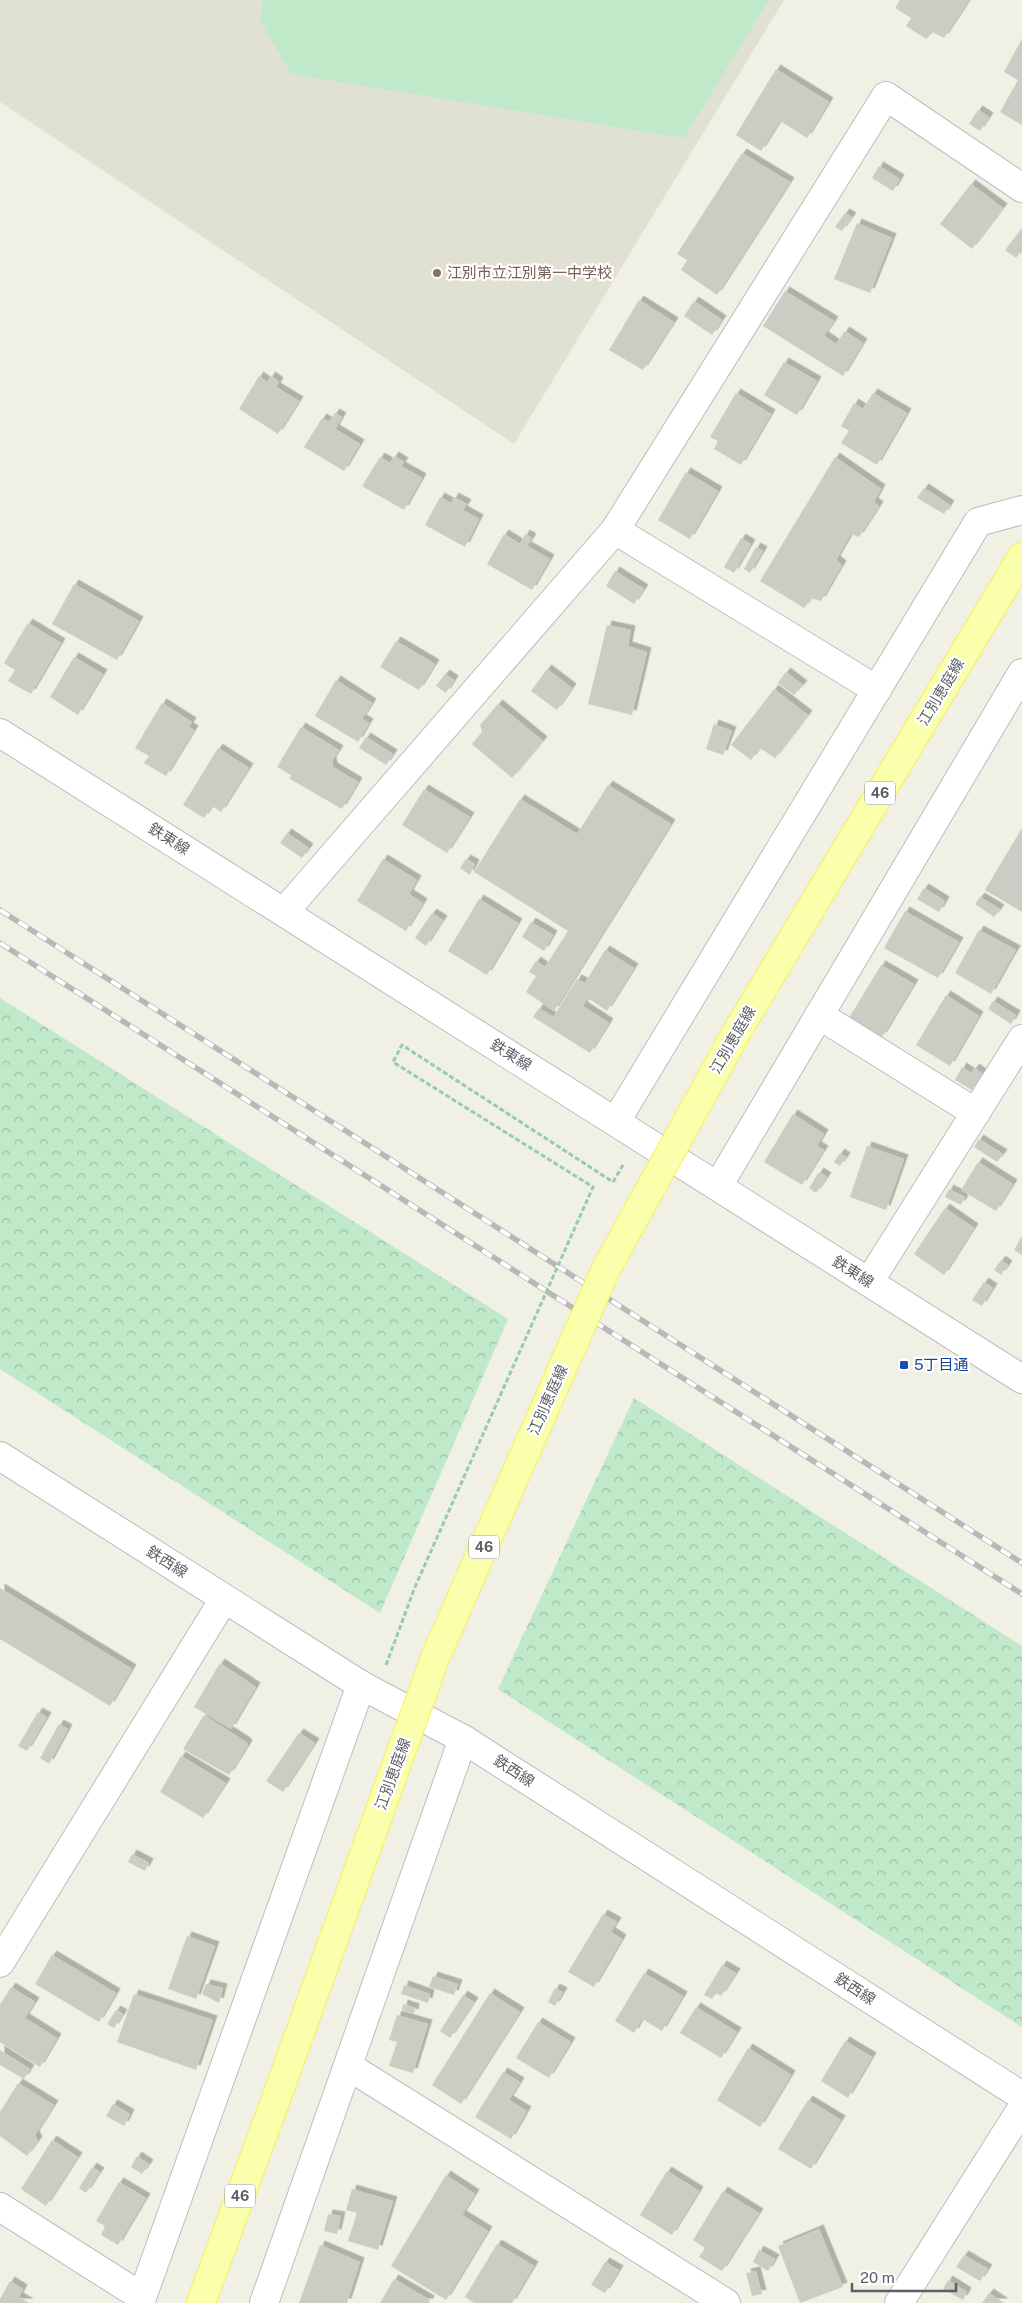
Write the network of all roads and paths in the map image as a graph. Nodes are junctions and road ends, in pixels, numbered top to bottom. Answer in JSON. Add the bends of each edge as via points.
{"nodes":[{"id":1,"x":1022,"y":188,"type":"edge"},
{"id":2,"x":1022,"y":510,"type":"edge"},
{"id":3,"x":615,"y":530,"type":"junction"},
{"id":4,"x":1022,"y":557,"type":"edge"},
{"id":5,"x":1022,"y":673,"type":"edge"},
{"id":6,"x":877,"y":690,"type":"junction"},
{"id":7,"x":0,"y":733,"type":"edge"},
{"id":8,"x":284,"y":912,"type":"junction"},
{"id":9,"x":819,"y":1016,"type":"junction"},
{"id":10,"x":1022,"y":1039,"type":"edge"},
{"id":11,"x":976,"y":1113,"type":"junction"},
{"id":12,"x":616,"y":1121,"type":"junction"},
{"id":13,"x":625,"y":1162,"type":"dead end"},
{"id":14,"x":718,"y":1186,"type":"junction"},
{"id":15,"x":869,"y":1282,"type":"junction"},
{"id":16,"x":1022,"y":1378,"type":"edge"},
{"id":17,"x":0,"y":1456,"type":"edge"},
{"id":18,"x":224,"y":1599,"type":"junction"},
{"id":19,"x":386,"y":1665,"type":"dead end"},
{"id":20,"x":361,"y":1685,"type":"junction"},
{"id":21,"x":464,"y":1739,"type":"junction"},
{"id":22,"x":0,"y":1963,"type":"edge"},
{"id":23,"x":348,"y":2066,"type":"junction"},
{"id":24,"x":1022,"y":2096,"type":"edge"},
{"id":25,"x":1022,"y":2108,"type":"edge"},
{"id":26,"x":0,"y":2207,"type":"edge"},
{"id":27,"x":141,"y":2300,"type":"edge"},
{"id":28,"x":200,"y":2303,"type":"edge"},
{"id":29,"x":264,"y":2303,"type":"edge"},
{"id":30,"x":726,"y":2303,"type":"edge"},
{"id":31,"x":899,"y":2303,"type":"edge"}],
"edges":[{"from":1,"to":3,"type":"street","via":[[886,96]]},
{"from":2,"to":6,"type":"street","via":[[978,522]]},
{"from":3,"to":6,"type":"street"},
{"from":3,"to":8,"type":"street"},
{"from":4,"to":28,"type":"main road","name":"江別恵庭線","number":"46","bridge":true,"via":[[739,1028],[606,1269],[434,1658]]},
{"from":5,"to":9,"type":"street"},
{"from":6,"to":12,"type":"street"},
{"from":7,"to":8,"type":"street","name":"鉄東線"},
{"from":8,"to":12,"type":"street","name":"鉄東線"},
{"from":9,"to":11,"type":"street"},
{"from":9,"to":14,"type":"street"},
{"from":10,"to":11,"type":"street"},
{"from":11,"to":15,"type":"street"},
{"from":12,"to":14,"type":"street","name":"鉄東線"},
{"from":13,"to":19,"type":"path","bridge":true,"via":[[613,1182],[402,1045],[393,1062],[593,1187],[415,1587]]},
{"from":14,"to":15,"type":"street","name":"鉄東線"},
{"from":15,"to":16,"type":"street","name":"鉄東線"},
{"from":17,"to":18,"type":"street","name":"鉄西線"},
{"from":18,"to":20,"type":"street","name":"鉄西線"},
{"from":18,"to":22,"type":"street"},
{"from":20,"to":21,"type":"street","name":"鉄西線"},
{"from":20,"to":27,"type":"street"},
{"from":21,"to":23,"type":"street"},
{"from":21,"to":24,"type":"street","name":"鉄西線"},
{"from":23,"to":29,"type":"street"},
{"from":23,"to":30,"type":"street"},
{"from":25,"to":31,"type":"street"},
{"from":26,"to":27,"type":"street"}]}
